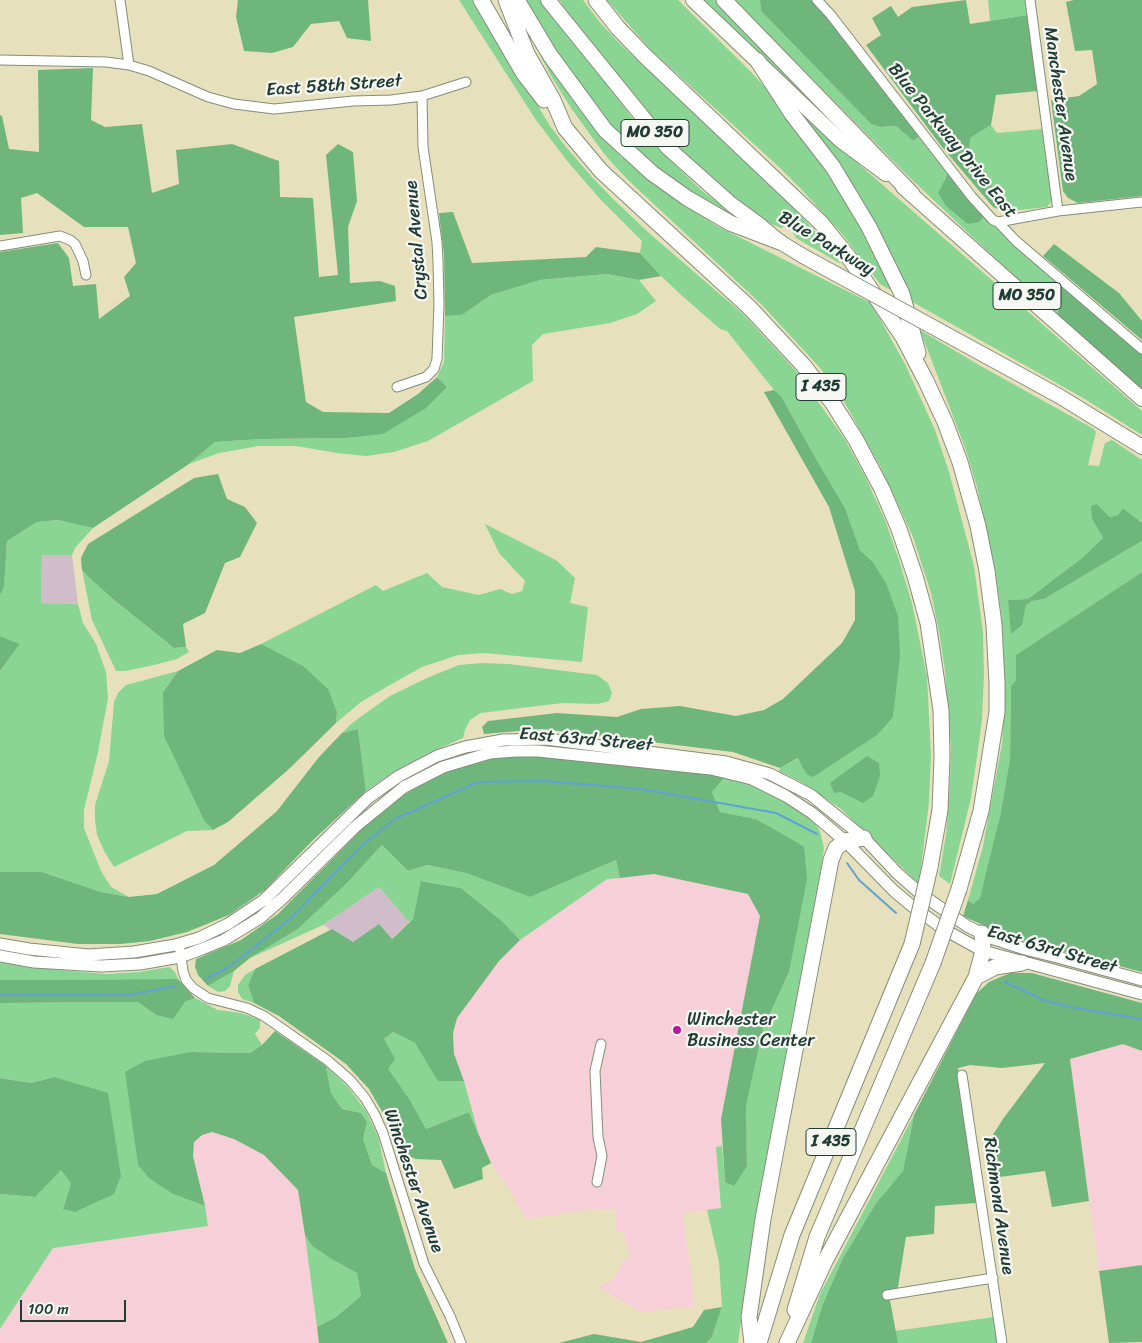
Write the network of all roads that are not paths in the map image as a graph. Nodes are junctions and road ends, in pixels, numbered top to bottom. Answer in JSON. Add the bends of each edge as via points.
{"nodes":[{"id":1,"x":120,"y":0,"type":"edge"},
{"id":2,"x":481,"y":0,"type":"edge"},
{"id":3,"x":506,"y":0,"type":"edge"},
{"id":4,"x":517,"y":0,"type":"edge"},
{"id":5,"x":596,"y":0,"type":"edge"},
{"id":6,"x":693,"y":0,"type":"edge"},
{"id":7,"x":724,"y":0,"type":"edge"},
{"id":8,"x":817,"y":0,"type":"edge"},
{"id":9,"x":1030,"y":0,"type":"edge"},
{"id":10,"x":550,"y":2,"type":"edge"},
{"id":11,"x":0,"y":60,"type":"edge"},
{"id":12,"x":756,"y":60,"type":"junction"},
{"id":13,"x":129,"y":65,"type":"junction"},
{"id":14,"x":466,"y":82,"type":"dead end"},
{"id":15,"x":422,"y":96,"type":"junction"},
{"id":16,"x":565,"y":128,"type":"junction"},
{"id":17,"x":912,"y":194,"type":"junction"},
{"id":18,"x":1142,"y":202,"type":"edge"},
{"id":19,"x":1058,"y":212,"type":"junction"},
{"id":20,"x":998,"y":222,"type":"junction"},
{"id":21,"x":780,"y":242,"type":"junction"},
{"id":22,"x":0,"y":246,"type":"edge"},
{"id":23,"x":86,"y":275,"type":"dead end"},
{"id":24,"x":1142,"y":349,"type":"edge"},
{"id":25,"x":926,"y":381,"type":"junction"},
{"id":26,"x":396,"y":387,"type":"dead end"},
{"id":27,"x":1142,"y":399,"type":"edge"},
{"id":28,"x":1142,"y":447,"type":"edge"},
{"id":29,"x":864,"y":838,"type":"junction"},
{"id":30,"x":845,"y":841,"type":"junction"},
{"id":31,"x":982,"y":933,"type":"junction"},
{"id":32,"x":0,"y":944,"type":"edge"},
{"id":33,"x":179,"y":944,"type":"junction"},
{"id":34,"x":983,"y":951,"type":"junction"},
{"id":35,"x":0,"y":956,"type":"edge"},
{"id":36,"x":180,"y":957,"type":"junction"},
{"id":37,"x":1022,"y":963,"type":"junction"},
{"id":38,"x":976,"y":977,"type":"junction"},
{"id":39,"x":1142,"y":980,"type":"edge"},
{"id":40,"x":1142,"y":994,"type":"edge"},
{"id":41,"x":601,"y":1044,"type":"dead end"},
{"id":42,"x":962,"y":1075,"type":"dead end"},
{"id":43,"x":597,"y":1182,"type":"dead end"},
{"id":44,"x":992,"y":1278,"type":"junction"},
{"id":45,"x":886,"y":1295,"type":"dead end"},
{"id":46,"x":461,"y":1343,"type":"edge"},
{"id":47,"x":752,"y":1343,"type":"edge"},
{"id":48,"x":759,"y":1343,"type":"edge"},
{"id":49,"x":787,"y":1343,"type":"edge"},
{"id":50,"x":1002,"y":1343,"type":"edge"}],
"edges":[{"from":1,"to":13,"type":"street"},
{"from":2,"to":16,"type":"highway","via":[[524,74]]},
{"from":3,"to":16,"type":"highway","number":"I 435","via":[[528,54]]},
{"from":4,"to":21,"type":"highway","via":[[550,55],[605,130],[652,173],[687,198],[730,223]]},
{"from":5,"to":25,"type":"highway","number":"I 435","via":[[645,56],[821,223],[888,314]]},
{"from":6,"to":12,"type":"highway","number":"MO 350"},
{"from":7,"to":17,"type":"highway"},
{"from":8,"to":20,"type":"street","name":"Blue Parkway Drive East","via":[[972,197]]},
{"from":9,"to":19,"type":"street","name":"Manchester Avenue"},
{"from":10,"to":21,"type":"highway","name":"Blue Parkway","number":"MO 350","via":[[667,147]]},
{"from":11,"to":13,"type":"street","name":"East 58th Street"},
{"from":12,"to":17,"type":"highway","number":"MO 350","via":[[840,140]]},
{"from":12,"to":25,"type":"highway","via":[[833,167],[869,227],[902,294]]},
{"from":13,"to":15,"type":"street","name":"East 58th Street","via":[[208,97],[260,108]]},
{"from":14,"to":15,"type":"street","name":"East 58th Street"},
{"from":15,"to":26,"type":"street","name":"Crystal Avenue","via":[[423,146],[437,242],[437,359],[434,369],[426,377]]},
{"from":16,"to":48,"type":"highway","number":"I 435","bridge":true,"via":[[601,171],[750,308],[804,365],[832,402],[882,489],[916,576],[928,623],[941,710],[940,810],[912,944],[792,1235]]},
{"from":17,"to":27,"type":"highway","number":"MO 350"},
{"from":18,"to":19,"type":"street"},
{"from":19,"to":20,"type":"street"},
{"from":20,"to":24,"type":"street","name":"Blue Parkway Drive East"},
{"from":21,"to":28,"type":"highway","name":"Blue Parkway","number":"MO 350","bridge":true,"via":[[1059,396]]},
{"from":22,"to":23,"type":"street","via":[[60,236],[75,244]]},
{"from":25,"to":49,"type":"highway","number":"I 435","bridge":true,"via":[[960,462],[978,526],[994,624],[997,712],[982,811],[959,889],[933,963],[817,1237],[798,1294]]},
{"from":29,"to":30,"type":"highway"},
{"from":29,"to":31,"type":"main road","name":"East 63rd Street","via":[[921,894]]},
{"from":29,"to":33,"type":"main road","name":"East 63rd Street","via":[[811,795],[770,774],[748,767],[546,739],[503,740],[437,756],[399,776],[368,798],[264,900],[228,924]]},
{"from":30,"to":34,"type":"main road","name":"East 63rd Street","via":[[912,906],[945,930]]},
{"from":30,"to":36,"type":"main road","name":"East 63rd Street","via":[[812,813],[752,779],[710,769],[538,751],[490,753],[443,767],[404,787],[355,827],[260,918],[224,940]]},
{"from":30,"to":47,"type":"highway","via":[[836,848],[831,860],[763,1219],[749,1317]]},
{"from":31,"to":34,"type":"highway"},
{"from":31,"to":39,"type":"main road","name":"East 63rd Street","via":[[1025,949]]},
{"from":32,"to":33,"type":"main road","name":"East 63rd Street","via":[[88,955],[134,952]]},
{"from":33,"to":36,"type":"street","name":"Winchester Avenue"},
{"from":34,"to":37,"type":"main road","name":"East 63rd Street"},
{"from":34,"to":38,"type":"highway"},
{"from":35,"to":36,"type":"main road","name":"East 63rd Street","via":[[34,962],[100,966]]},
{"from":36,"to":46,"type":"street","name":"Winchester Avenue","via":[[186,980],[194,988],[208,998],[264,1016],[328,1060],[365,1098],[383,1133],[424,1264]]},
{"from":37,"to":38,"type":"highway","via":[[995,967]]},
{"from":37,"to":40,"type":"main road","name":"East 63rd Street"},
{"from":38,"to":49,"type":"highway","via":[[825,1261]]},
{"from":41,"to":43,"type":"street","via":[[595,1071],[602,1156]]},
{"from":42,"to":44,"type":"street","name":"Richmond Avenue"},
{"from":44,"to":45,"type":"street"},
{"from":44,"to":50,"type":"street","name":"Richmond Avenue"}]}
